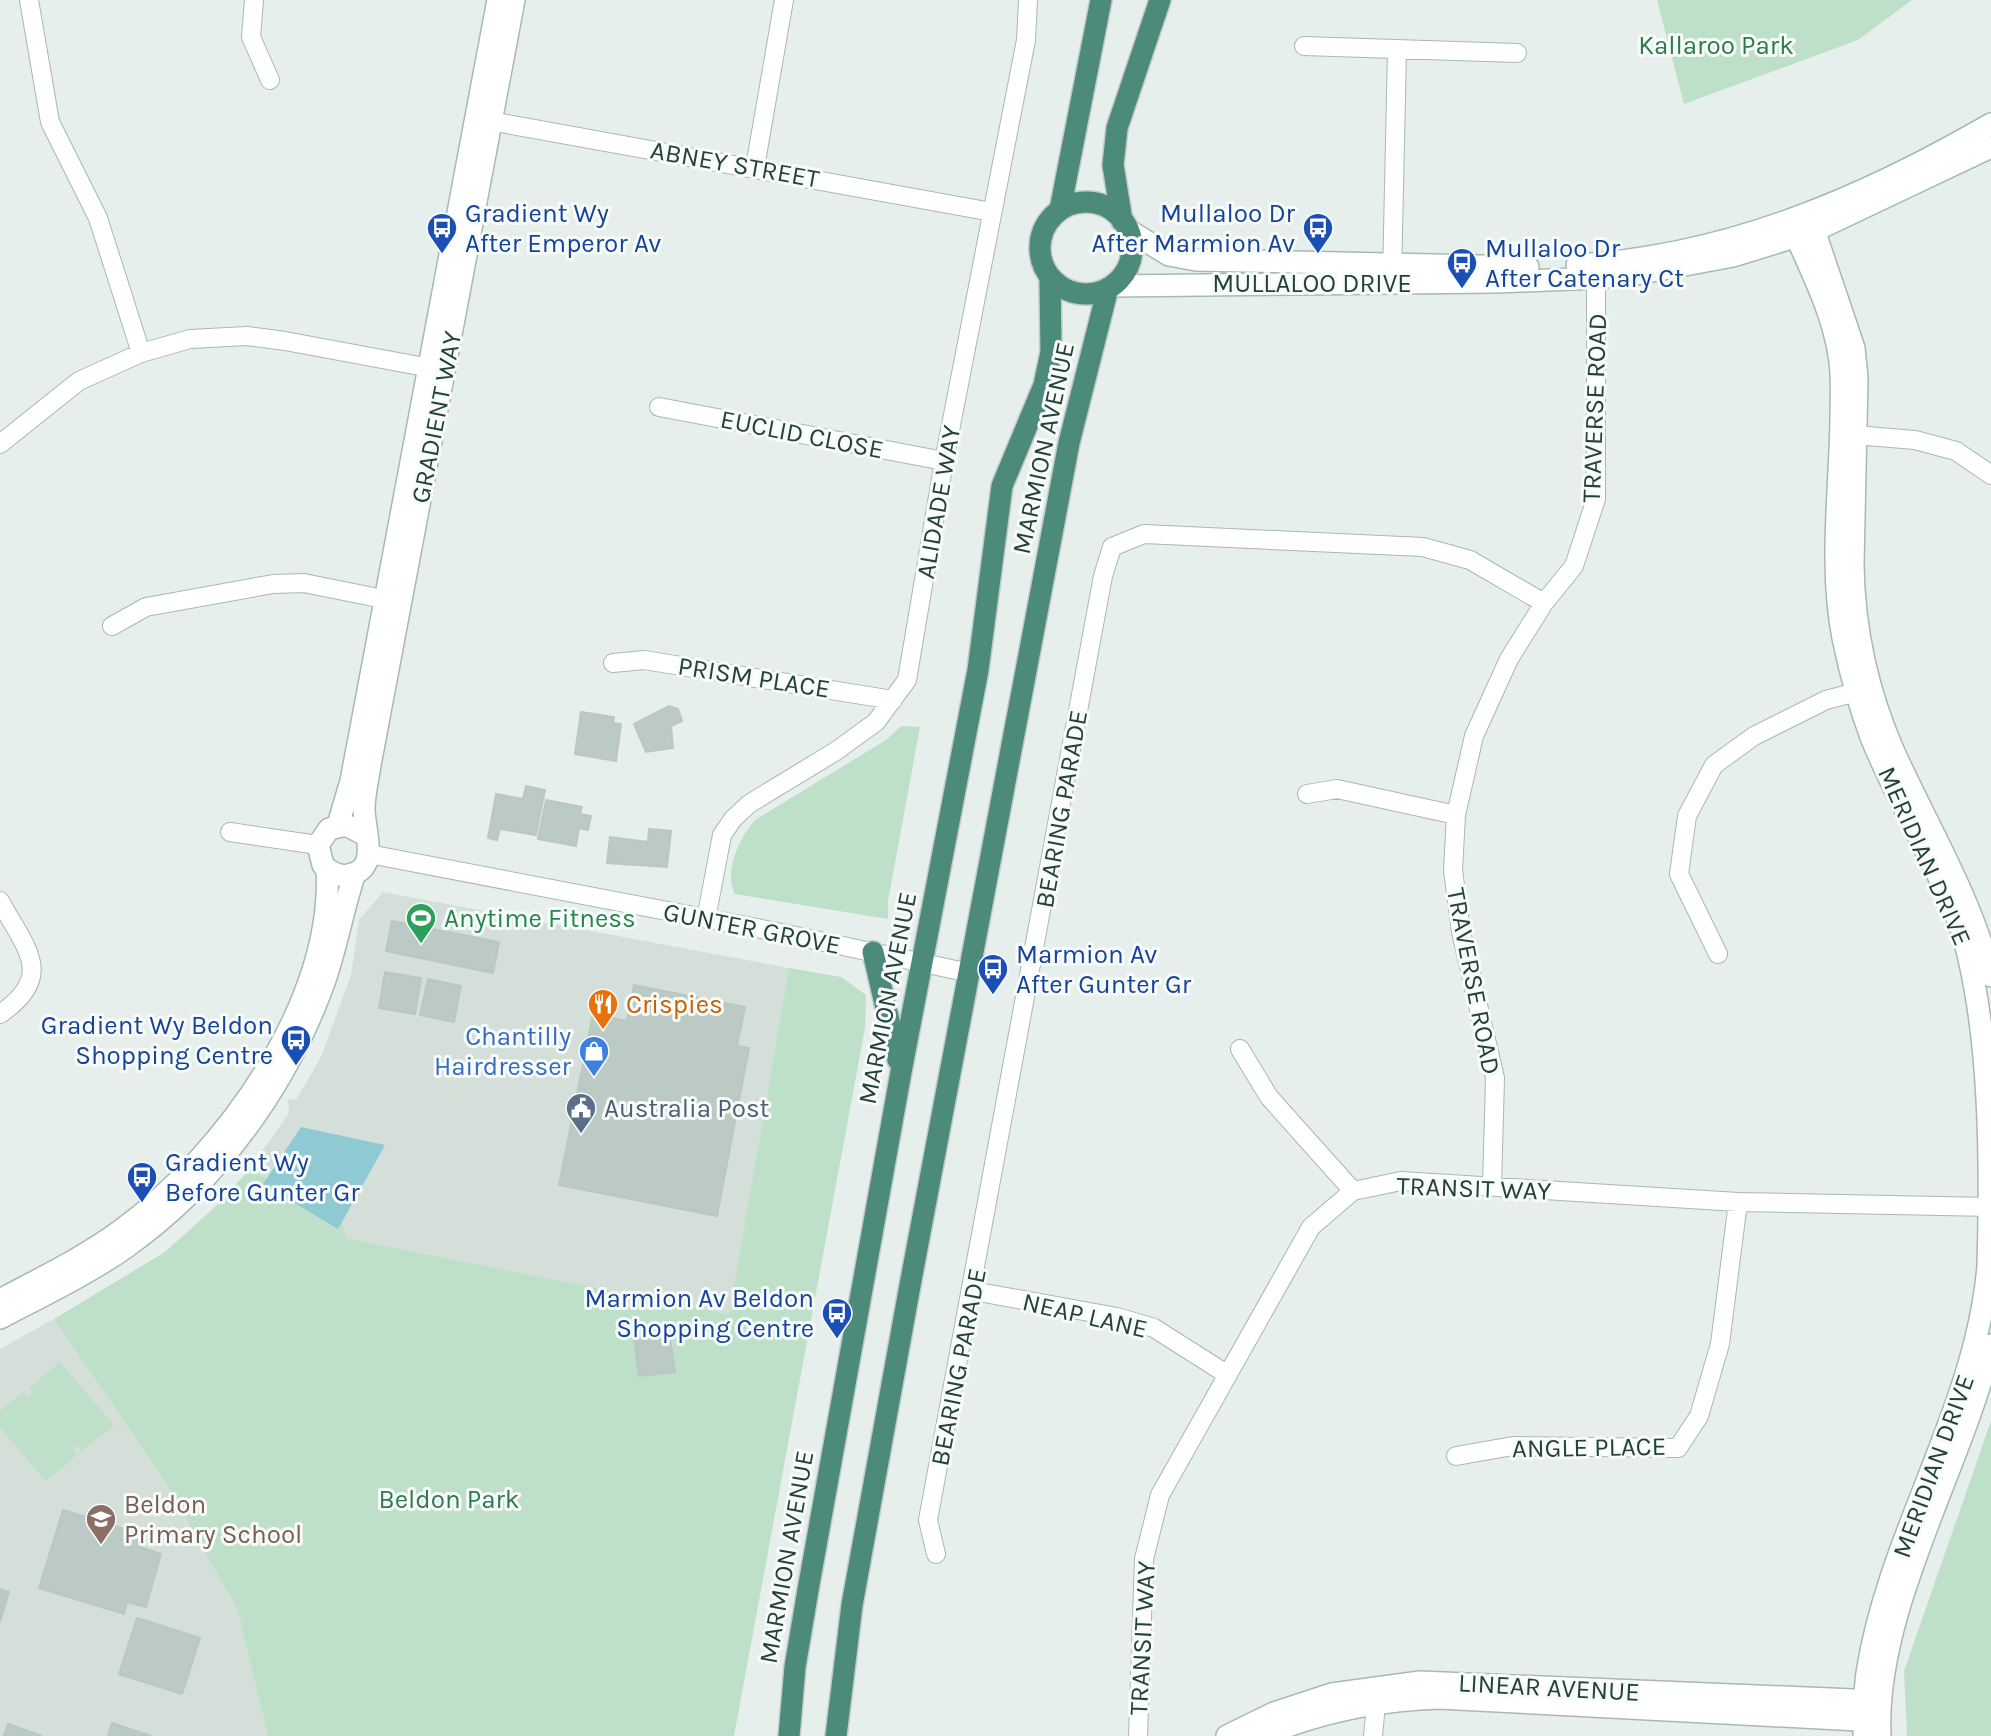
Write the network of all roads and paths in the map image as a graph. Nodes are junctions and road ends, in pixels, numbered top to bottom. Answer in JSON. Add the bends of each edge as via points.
{"nodes":[{"id":1,"x":29,"y":0,"type":"edge"},
{"id":2,"x":254,"y":0,"type":"edge"},
{"id":3,"x":498,"y":0,"type":"edge"},
{"id":4,"x":514,"y":0,"type":"edge"},
{"id":5,"x":784,"y":0,"type":"edge"},
{"id":6,"x":1028,"y":0,"type":"edge"},
{"id":7,"x":1101,"y":0,"type":"edge"},
{"id":8,"x":1160,"y":0,"type":"edge"},
{"id":9,"x":1304,"y":46,"type":"dead end"},
{"id":10,"x":1397,"y":50,"type":"junction"},
{"id":11,"x":1517,"y":53,"type":"dead end"},
{"id":12,"x":270,"y":79,"type":"dead end"},
{"id":13,"x":484,"y":120,"type":"junction"},
{"id":14,"x":1991,"y":124,"type":"edge"},
{"id":15,"x":1991,"y":147,"type":"edge"},
{"id":16,"x":755,"y":167,"type":"junction"},
{"id":17,"x":1060,"y":210,"type":"junction"},
{"id":18,"x":992,"y":212,"type":"junction"},
{"id":19,"x":1125,"y":225,"type":"junction"},
{"id":20,"x":1802,"y":226,"type":"junction"},
{"id":21,"x":1597,"y":271,"type":"junction"},
{"id":22,"x":1392,"y":274,"type":"junction"},
{"id":23,"x":1050,"y":277,"type":"junction"},
{"id":24,"x":1110,"y":287,"type":"junction"},
{"id":25,"x":141,"y":353,"type":"junction"},
{"id":26,"x":436,"y":370,"type":"junction"},
{"id":27,"x":659,"y":407,"type":"dead end"},
{"id":28,"x":1849,"y":434,"type":"junction"},
{"id":29,"x":0,"y":444,"type":"edge"},
{"id":30,"x":944,"y":461,"type":"junction"},
{"id":31,"x":1991,"y":475,"type":"edge"},
{"id":32,"x":393,"y":601,"type":"junction"},
{"id":33,"x":1544,"y":603,"type":"junction"},
{"id":34,"x":113,"y":626,"type":"dead end"},
{"id":35,"x":613,"y":663,"type":"dead end"},
{"id":36,"x":1864,"y":691,"type":"junction"},
{"id":37,"x":894,"y":700,"type":"junction"},
{"id":38,"x":1307,"y":793,"type":"dead end"},
{"id":39,"x":1456,"y":815,"type":"junction"},
{"id":40,"x":338,"y":825,"type":"junction"},
{"id":41,"x":230,"y":832,"type":"dead end"},
{"id":42,"x":367,"y":844,"type":"junction"},
{"id":43,"x":318,"y":845,"type":"junction"},
{"id":44,"x":327,"y":869,"type":"junction"},
{"id":45,"x":355,"y":873,"type":"junction"},
{"id":46,"x":0,"y":901,"type":"edge"},
{"id":47,"x":706,"y":919,"type":"junction"},
{"id":48,"x":873,"y":952,"type":"junction"},
{"id":49,"x":1718,"y":954,"type":"dead end"},
{"id":50,"x":922,"y":962,"type":"junction"},
{"id":51,"x":970,"y":973,"type":"junction"},
{"id":52,"x":1991,"y":976,"type":"edge"},
{"id":53,"x":0,"y":1014,"type":"edge"},
{"id":54,"x":1240,"y":1049,"type":"dead end"},
{"id":55,"x":901,"y":1072,"type":"junction"},
{"id":56,"x":1492,"y":1187,"type":"junction"},
{"id":57,"x":1353,"y":1192,"type":"junction"},
{"id":58,"x":1738,"y":1202,"type":"junction"},
{"id":59,"x":1991,"y":1207,"type":"edge"},
{"id":60,"x":973,"y":1292,"type":"junction"},
{"id":61,"x":0,"y":1300,"type":"edge"},
{"id":62,"x":0,"y":1318,"type":"edge"},
{"id":63,"x":1991,"y":1345,"type":"edge"},
{"id":64,"x":1228,"y":1375,"type":"junction"},
{"id":65,"x":1456,"y":1456,"type":"dead end"},
{"id":66,"x":936,"y":1554,"type":"dead end"},
{"id":67,"x":852,"y":1605,"type":"junction"},
{"id":68,"x":1377,"y":1694,"type":"junction"},
{"id":69,"x":1872,"y":1719,"type":"edge"},
{"id":70,"x":789,"y":1736,"type":"edge"},
{"id":71,"x":836,"y":1736,"type":"edge"},
{"id":72,"x":848,"y":1736,"type":"edge"},
{"id":73,"x":1138,"y":1736,"type":"edge"},
{"id":74,"x":1227,"y":1736,"type":"edge"},
{"id":75,"x":1262,"y":1736,"type":"edge"},
{"id":76,"x":1373,"y":1736,"type":"edge"}],
"edges":[{"from":1,"to":25,"type":"street","via":[[50,122],[98,218]]},
{"from":2,"to":12,"type":"street","via":[[251,37]]},
{"from":3,"to":13,"type":"street","name":"GRADIENT WAY"},
{"from":4,"to":13,"type":"street","name":"GRADIENT WAY"},
{"from":5,"to":16,"type":"street"},
{"from":6,"to":18,"type":"street","name":"ALIDADE WAY","via":[[1026,40]]},
{"from":7,"to":17,"type":"highway"},
{"from":8,"to":19,"type":"highway","via":[[1117,128],[1112,165]]},
{"from":9,"to":10,"type":"street"},
{"from":10,"to":11,"type":"street"},
{"from":10,"to":22,"type":"street"},
{"from":13,"to":16,"type":"street","name":"ABNEY STREET"},
{"from":13,"to":26,"type":"street","name":"GRADIENT WAY"},
{"from":14,"to":20,"type":"street","name":"MULLALOO DRIVE"},
{"from":15,"to":20,"type":"street","name":"MULLALOO DRIVE"},
{"from":16,"to":18,"type":"street","name":"ABNEY STREET"},
{"from":17,"to":19,"type":"highway","via":[[1093,203],[1115,213]]},
{"from":17,"to":23,"type":"highway","via":[[1047,223],[1040,242],[1041,260]]},
{"from":18,"to":30,"type":"street","name":"ALIDADE WAY"},
{"from":19,"to":22,"type":"street","name":"MULLALOO DRIVE","via":[[1169,254],[1196,260]]},
{"from":19,"to":24,"type":"highway","via":[[1131,242],[1128,266]]},
{"from":20,"to":21,"type":"street","name":"MULLALOO DRIVE"},
{"from":20,"to":28,"type":"street","name":"MERIDIAN DRIVE","via":[[1854,348],[1857,378]]},
{"from":21,"to":22,"type":"street","name":"MULLALOO DRIVE","via":[[1533,267]]},
{"from":21,"to":33,"type":"street","name":"TRAVERSE ROAD","via":[[1595,499],[1574,566]]},
{"from":22,"to":24,"type":"street","name":"MULLALOO DRIVE"},
{"from":23,"to":24,"type":"highway","via":[[1077,293]]},
{"from":23,"to":50,"type":"highway","name":"MARMION AVENUE","via":[[1051,352],[1044,385],[1002,486],[978,670]]},
{"from":24,"to":51,"type":"highway","name":"MARMION AVENUE","via":[[1069,443]]},
{"from":25,"to":26,"type":"street","via":[[190,339],[247,336]]},
{"from":25,"to":29,"type":"street","via":[[79,381]]},
{"from":26,"to":32,"type":"street","name":"GRADIENT WAY"},
{"from":27,"to":30,"type":"street","name":"EUCLID CLOSE"},
{"from":28,"to":31,"type":"street","via":[[1915,440],[1956,451]]},
{"from":28,"to":36,"type":"street","name":"MERIDIAN DRIVE","via":[[1854,596]]},
{"from":30,"to":37,"type":"street","name":"ALIDADE WAY","via":[[907,680]]},
{"from":32,"to":34,"type":"street","via":[[303,583],[273,584],[146,607]]},
{"from":32,"to":40,"type":"street","name":"GRADIENT WAY"},
{"from":32,"to":42,"type":"street","name":"GRADIENT WAY","via":[[364,808]]},
{"from":33,"to":39,"type":"street","name":"TRAVERSE ROAD","via":[[1508,659],[1474,736]]},
{"from":33,"to":60,"type":"street","name":"BEARING PARADE","via":[[1470,560],[1423,547],[1143,534],[1112,547],[1103,576]]},
{"from":35,"to":37,"type":"street","name":"PRISM PLACE","via":[[644,660]]},
{"from":36,"to":49,"type":"street","via":[[1826,700],[1754,736],[1714,765],[1687,817],[1679,874]]},
{"from":36,"to":52,"type":"street","name":"MERIDIAN DRIVE","via":[[1960,884]]},
{"from":36,"to":59,"type":"street","name":"MERIDIAN DRIVE","via":[[1875,746],[1951,904],[1976,978],[1991,1101]]},
{"from":37,"to":47,"type":"street","name":"ALIDADE WAY","via":[[876,722],[733,819],[722,835]]},
{"from":38,"to":39,"type":"street","via":[[1337,789]]},
{"from":39,"to":56,"type":"street","name":"TRAVERSE ROAD","via":[[1453,870],[1461,932],[1495,1078]]},
{"from":40,"to":42,"type":"street","via":[[355,827]]},
{"from":40,"to":43,"type":"street","via":[[325,832]]},
{"from":41,"to":43,"type":"street"},
{"from":42,"to":45,"type":"street","via":[[367,862]]},
{"from":42,"to":47,"type":"street","name":"GUNTER GROVE"},
{"from":43,"to":44,"type":"street","via":[[318,856]]},
{"from":44,"to":45,"type":"street","via":[[341,875]]},
{"from":44,"to":61,"type":"street","via":[[327,917],[299,1004],[275,1055],[231,1123],[187,1173],[121,1231]]},
{"from":45,"to":62,"type":"street","via":[[314,1008],[272,1091],[232,1147],[171,1212],[124,1249]]},
{"from":46,"to":53,"type":"street","via":[[33,969],[29,990]]},
{"from":47,"to":48,"type":"street","name":"GUNTER GROVE"},
{"from":48,"to":50,"type":"street","name":"GUNTER GROVE"},
{"from":48,"to":55,"type":"highway"},
{"from":50,"to":51,"type":"street","name":"GUNTER GROVE"},
{"from":50,"to":55,"type":"highway","name":"MARMION AVENUE"},
{"from":51,"to":67,"type":"highway","name":"MARMION AVENUE"},
{"from":54,"to":57,"type":"street","via":[[1269,1097]]},
{"from":55,"to":70,"type":"highway","name":"MARMION AVENUE","via":[[795,1667]]},
{"from":56,"to":57,"type":"street","name":"TRANSIT WAY","via":[[1401,1181]]},
{"from":56,"to":58,"type":"street","name":"TRANSIT WAY"},
{"from":57,"to":64,"type":"street","name":"TRANSIT WAY","via":[[1311,1227]]},
{"from":58,"to":59,"type":"street","name":"TRANSIT WAY"},
{"from":58,"to":65,"type":"street","name":"ANGLE PLACE","via":[[1720,1344],[1699,1416],[1678,1448],[1513,1446]]},
{"from":59,"to":69,"type":"street","name":"MERIDIAN DRIVE","via":[[1977,1338],[1886,1596],[1867,1674]]},
{"from":60,"to":64,"type":"street","name":"NEAP LANE","via":[[1117,1317],[1154,1328]]},
{"from":60,"to":66,"type":"street","name":"BEARING PARADE","via":[[929,1520]]},
{"from":63,"to":69,"type":"street","name":"MERIDIAN DRIVE","via":[[1966,1430],[1898,1615]]},
{"from":64,"to":73,"type":"street","name":"TRANSIT WAY","via":[[1160,1495],[1144,1559]]},
{"from":67,"to":71,"type":"highway","name":"MARMION AVENUE"},
{"from":67,"to":72,"type":"highway","via":[[860,1620]]},
{"from":68,"to":69,"type":"street","name":"LINEAR AVENUE"},
{"from":68,"to":74,"type":"street","name":"LINEAR AVENUE","via":[[1302,1702]]},
{"from":68,"to":75,"type":"street","name":"LINEAR AVENUE"},
{"from":68,"to":76,"type":"street"}]}
